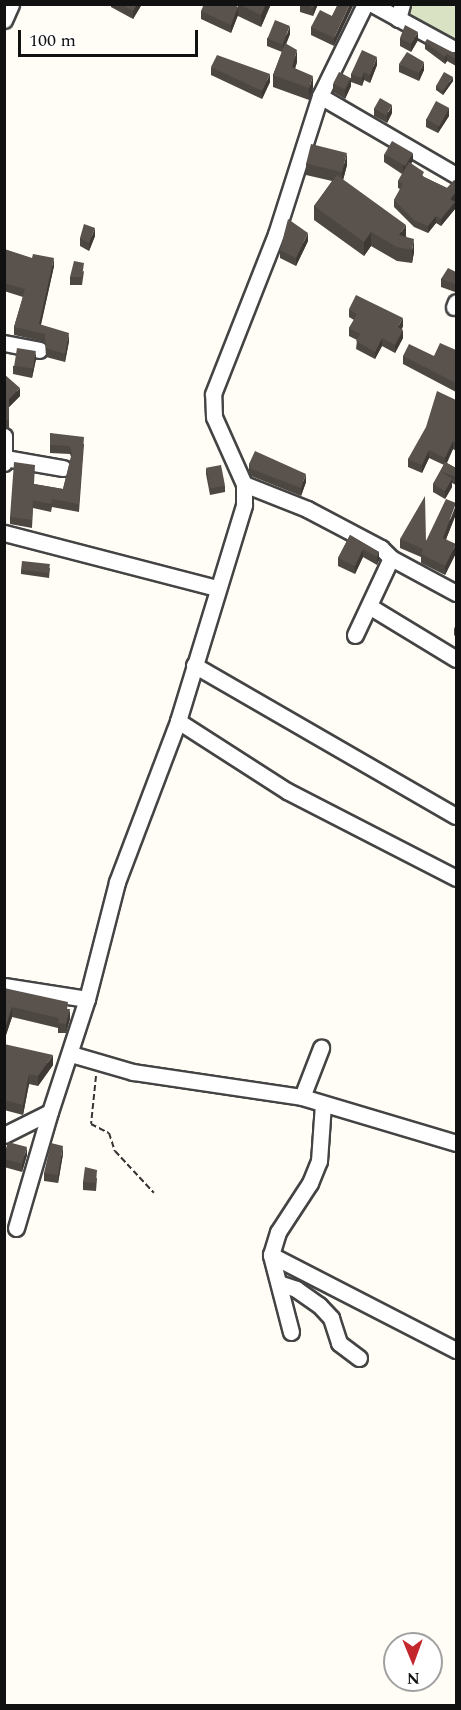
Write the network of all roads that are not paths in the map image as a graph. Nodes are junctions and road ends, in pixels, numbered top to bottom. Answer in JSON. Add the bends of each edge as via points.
{"nodes":[{"id":1,"x":11,"y":4,"type":"edge"},
{"id":2,"x":364,"y":4,"type":"edge"},
{"id":3,"x":372,"y":4,"type":"edge"},
{"id":4,"x":400,"y":12,"type":"edge"},
{"id":5,"x":4,"y":20,"type":"edge"},
{"id":6,"x":456,"y":51,"type":"edge"},
{"id":7,"x":320,"y":96,"type":"junction"},
{"id":8,"x":456,"y":175,"type":"edge"},
{"id":9,"x":4,"y":343,"type":"edge"},
{"id":10,"x":39,"y":350,"type":"dead end"},
{"id":11,"x":4,"y":436,"type":"edge"},
{"id":12,"x":5,"y":461,"type":"edge"},
{"id":13,"x":63,"y":468,"type":"dead end"},
{"id":14,"x":244,"y":483,"type":"junction"},
{"id":15,"x":4,"y":533,"type":"edge"},
{"id":16,"x":390,"y":558,"type":"junction"},
{"id":17,"x":216,"y":588,"type":"junction"},
{"id":18,"x":456,"y":592,"type":"edge"},
{"id":19,"x":369,"y":606,"type":"junction"},
{"id":20,"x":356,"y":635,"type":"dead end"},
{"id":21,"x":456,"y":659,"type":"edge"},
{"id":22,"x":194,"y":665,"type":"junction"},
{"id":23,"x":178,"y":721,"type":"junction"},
{"id":24,"x":456,"y":816,"type":"edge"},
{"id":25,"x":456,"y":878,"type":"edge"},
{"id":26,"x":4,"y":986,"type":"edge"},
{"id":27,"x":87,"y":999,"type":"junction"},
{"id":28,"x":321,"y":1048,"type":"dead end"},
{"id":29,"x":71,"y":1054,"type":"junction"},
{"id":30,"x":302,"y":1097,"type":"junction"},
{"id":31,"x":323,"y":1104,"type":"junction"},
{"id":32,"x":50,"y":1112,"type":"junction"},
{"id":33,"x":4,"y":1135,"type":"edge"},
{"id":34,"x":456,"y":1143,"type":"edge"},
{"id":35,"x":16,"y":1228,"type":"dead end"},
{"id":36,"x":271,"y":1255,"type":"junction"},
{"id":37,"x":281,"y":1284,"type":"junction"},
{"id":38,"x":291,"y":1332,"type":"dead end"},
{"id":39,"x":456,"y":1350,"type":"edge"},
{"id":40,"x":359,"y":1358,"type":"dead end"}],
"edges":[{"from":1,"to":5,"type":"street"},
{"from":2,"to":7,"type":"street"},
{"from":3,"to":4,"type":"street"},
{"from":4,"to":6,"type":"street"},
{"from":7,"to":8,"type":"street"},
{"from":7,"to":14,"type":"street","via":[[276,234],[213,394],[214,417]]},
{"from":9,"to":10,"type":"street"},
{"from":11,"to":12,"type":"street"},
{"from":12,"to":13,"type":"street"},
{"from":14,"to":16,"type":"street","via":[[307,509],[381,548]]},
{"from":14,"to":17,"type":"street","via":[[237,534]]},
{"from":15,"to":17,"type":"street"},
{"from":16,"to":18,"type":"street"},
{"from":16,"to":19,"type":"street"},
{"from":17,"to":22,"type":"street"},
{"from":19,"to":20,"type":"street"},
{"from":19,"to":21,"type":"street"},
{"from":22,"to":23,"type":"street"},
{"from":22,"to":24,"type":"street"},
{"from":23,"to":25,"type":"street","via":[[287,791]]},
{"from":23,"to":27,"type":"street","via":[[117,882]]},
{"from":26,"to":27,"type":"street"},
{"from":27,"to":29,"type":"street"},
{"from":28,"to":30,"type":"street"},
{"from":29,"to":30,"type":"street","via":[[98,1063]]},
{"from":29,"to":32,"type":"street"},
{"from":30,"to":31,"type":"street"},
{"from":31,"to":34,"type":"street"},
{"from":31,"to":36,"type":"street","via":[[319,1161],[310,1183],[278,1232]]},
{"from":32,"to":33,"type":"street"},
{"from":32,"to":35,"type":"street"},
{"from":36,"to":37,"type":"street"},
{"from":36,"to":39,"type":"street"},
{"from":37,"to":38,"type":"street"},
{"from":37,"to":40,"type":"street","via":[[319,1305],[331,1318],[339,1343]]}]}
